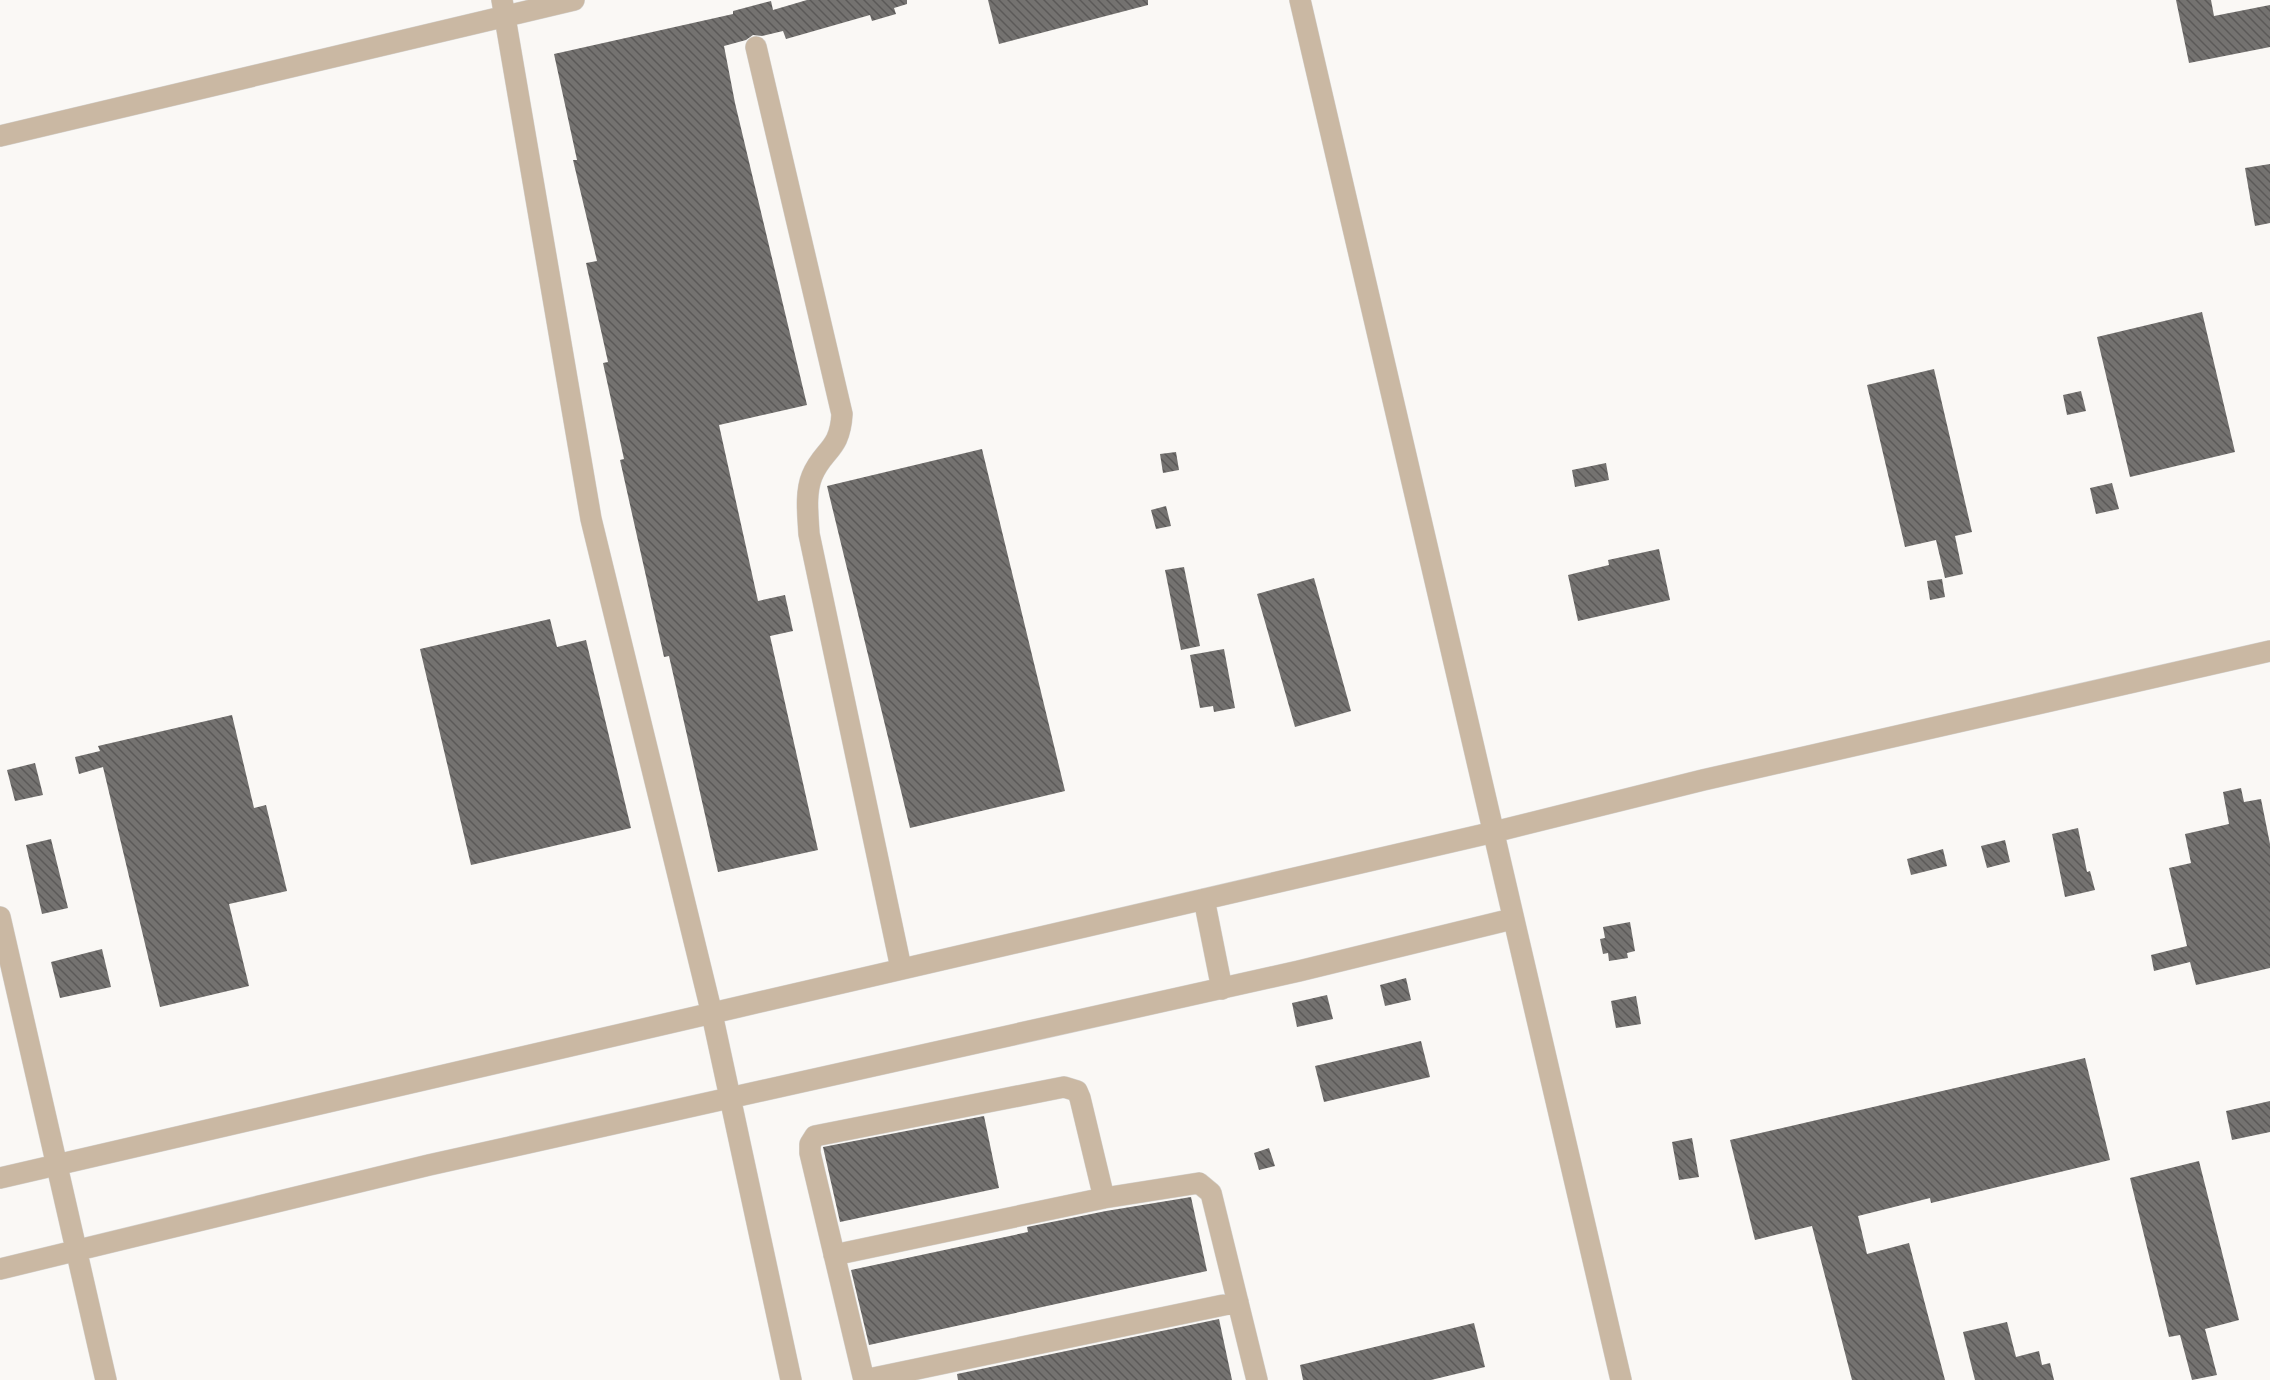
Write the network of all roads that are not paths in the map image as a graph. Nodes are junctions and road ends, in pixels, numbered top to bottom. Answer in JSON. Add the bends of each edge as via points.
{"nodes":[{"id":1,"x":574,"y":0,"type":"edge"},
{"id":2,"x":1300,"y":0,"type":"edge"},
{"id":3,"x":504,"y":8,"type":"edge"},
{"id":4,"x":756,"y":47,"type":"dead end"},
{"id":5,"x":0,"y":136,"type":"edge"},
{"id":6,"x":2270,"y":651,"type":"edge"},
{"id":7,"x":1494,"y":832,"type":"junction"},
{"id":8,"x":1204,"y":899,"type":"junction"},
{"id":9,"x":0,"y":916,"type":"edge"},
{"id":10,"x":1512,"y":919,"type":"junction"},
{"id":11,"x":901,"y":968,"type":"junction"},
{"id":12,"x":1222,"y":988,"type":"junction"},
{"id":13,"x":712,"y":1014,"type":"junction"},
{"id":14,"x":730,"y":1098,"type":"junction"},
{"id":15,"x":56,"y":1166,"type":"junction"},
{"id":16,"x":0,"y":1178,"type":"edge"},
{"id":17,"x":1104,"y":1198,"type":"junction"},
{"id":18,"x":77,"y":1252,"type":"junction"},
{"id":19,"x":834,"y":1255,"type":"junction"},
{"id":20,"x":0,"y":1269,"type":"edge"},
{"id":21,"x":1238,"y":1302,"type":"junction"},
{"id":22,"x":106,"y":1380,"type":"edge"},
{"id":23,"x":790,"y":1380,"type":"edge"},
{"id":24,"x":864,"y":1380,"type":"edge"},
{"id":25,"x":1257,"y":1380,"type":"edge"},
{"id":26,"x":1621,"y":1380,"type":"edge"}],
"edges":[{"from":1,"to":3,"type":"street"},
{"from":2,"to":7,"type":"street"},
{"from":3,"to":5,"type":"street"},
{"from":3,"to":13,"type":"street","via":[[591,519]]},
{"from":4,"to":11,"type":"street","via":[[842,414],[841,434],[812,477],[809,534]]},
{"from":6,"to":7,"type":"street"},
{"from":7,"to":8,"type":"street"},
{"from":7,"to":10,"type":"street"},
{"from":8,"to":11,"type":"street"},
{"from":8,"to":12,"type":"street"},
{"from":9,"to":15,"type":"street"},
{"from":10,"to":12,"type":"street"},
{"from":10,"to":26,"type":"street"},
{"from":11,"to":13,"type":"street"},
{"from":12,"to":14,"type":"street"},
{"from":13,"to":14,"type":"street"},
{"from":13,"to":15,"type":"street"},
{"from":14,"to":18,"type":"street","via":[[429,1165]]},
{"from":14,"to":23,"type":"street"},
{"from":15,"to":16,"type":"street"},
{"from":15,"to":18,"type":"street"},
{"from":17,"to":19,"type":"street"},
{"from":17,"to":19,"type":"street","via":[[1080,1098],[1077,1091],[1064,1087],[822,1133],[814,1136],[810,1153]]},
{"from":17,"to":21,"type":"street","via":[[1180,1184],[1206,1186]]},
{"from":18,"to":20,"type":"street"},
{"from":18,"to":22,"type":"street"},
{"from":19,"to":24,"type":"street"},
{"from":21,"to":24,"type":"street"},
{"from":21,"to":25,"type":"street"}]}
